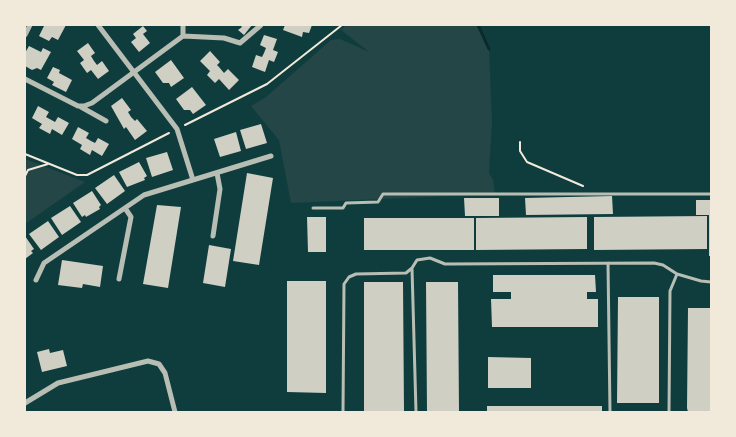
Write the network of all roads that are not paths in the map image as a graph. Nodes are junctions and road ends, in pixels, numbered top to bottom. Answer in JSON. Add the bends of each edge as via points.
{"nodes":[{"id":1,"x":30,"y":25,"type":"edge"},
{"id":2,"x":98,"y":25,"type":"edge"},
{"id":3,"x":183,"y":25,"type":"edge"},
{"id":4,"x":261,"y":25,"type":"edge"},
{"id":5,"x":25,"y":35,"type":"edge"},
{"id":6,"x":183,"y":36,"type":"junction"},
{"id":7,"x":135,"y":70,"type":"junction"},
{"id":8,"x":25,"y":78,"type":"edge"},
{"id":9,"x":78,"y":106,"type":"junction"},
{"id":10,"x":106,"y":121,"type":"dead end"},
{"id":11,"x":271,"y":156,"type":"dead end"},
{"id":12,"x":217,"y":173,"type":"junction"},
{"id":13,"x":193,"y":180,"type":"junction"},
{"id":14,"x":711,"y":194,"type":"edge"},
{"id":15,"x":126,"y":208,"type":"junction"},
{"id":16,"x":313,"y":208,"type":"dead end"},
{"id":17,"x":213,"y":236,"type":"dead end"},
{"id":18,"x":608,"y":263,"type":"junction"},
{"id":19,"x":412,"y":268,"type":"junction"},
{"id":20,"x":676,"y":274,"type":"junction"},
{"id":21,"x":118,"y":279,"type":"dead end"},
{"id":22,"x":36,"y":280,"type":"dead end"},
{"id":23,"x":711,"y":282,"type":"edge"},
{"id":24,"x":25,"y":403,"type":"edge"},
{"id":25,"x":175,"y":412,"type":"edge"},
{"id":26,"x":343,"y":412,"type":"edge"},
{"id":27,"x":416,"y":412,"type":"edge"},
{"id":28,"x":610,"y":412,"type":"edge"},
{"id":29,"x":669,"y":412,"type":"edge"}],
"edges":[{"from":1,"to":5,"type":"street"},
{"from":2,"to":7,"type":"street"},
{"from":3,"to":6,"type":"street"},
{"from":4,"to":6,"type":"street","via":[[240,43],[224,38]]},
{"from":6,"to":7,"type":"street"},
{"from":7,"to":9,"type":"street","via":[[92,103]]},
{"from":7,"to":13,"type":"street","via":[[177,128]]},
{"from":8,"to":9,"type":"street"},
{"from":9,"to":10,"type":"street"},
{"from":11,"to":12,"type":"street"},
{"from":12,"to":13,"type":"street"},
{"from":12,"to":17,"type":"street","via":[[220,189]]},
{"from":13,"to":15,"type":"street","via":[[144,195]]},
{"from":14,"to":16,"type":"lane","via":[[383,194],[378,202],[346,203],[342,208]]},
{"from":15,"to":21,"type":"street","via":[[131,217]]},
{"from":15,"to":22,"type":"street","via":[[44,263]]},
{"from":18,"to":19,"type":"lane","via":[[445,264],[430,258],[417,260]]},
{"from":18,"to":20,"type":"lane","via":[[654,262]]},
{"from":18,"to":28,"type":"lane"},
{"from":19,"to":26,"type":"lane","via":[[406,273],[356,274],[344,284]]},
{"from":19,"to":27,"type":"lane"},
{"from":20,"to":23,"type":"lane"},
{"from":20,"to":29,"type":"lane","via":[[670,291]]},
{"from":24,"to":25,"type":"street","via":[[58,383],[148,361],[159,364],[165,372]]}]}
